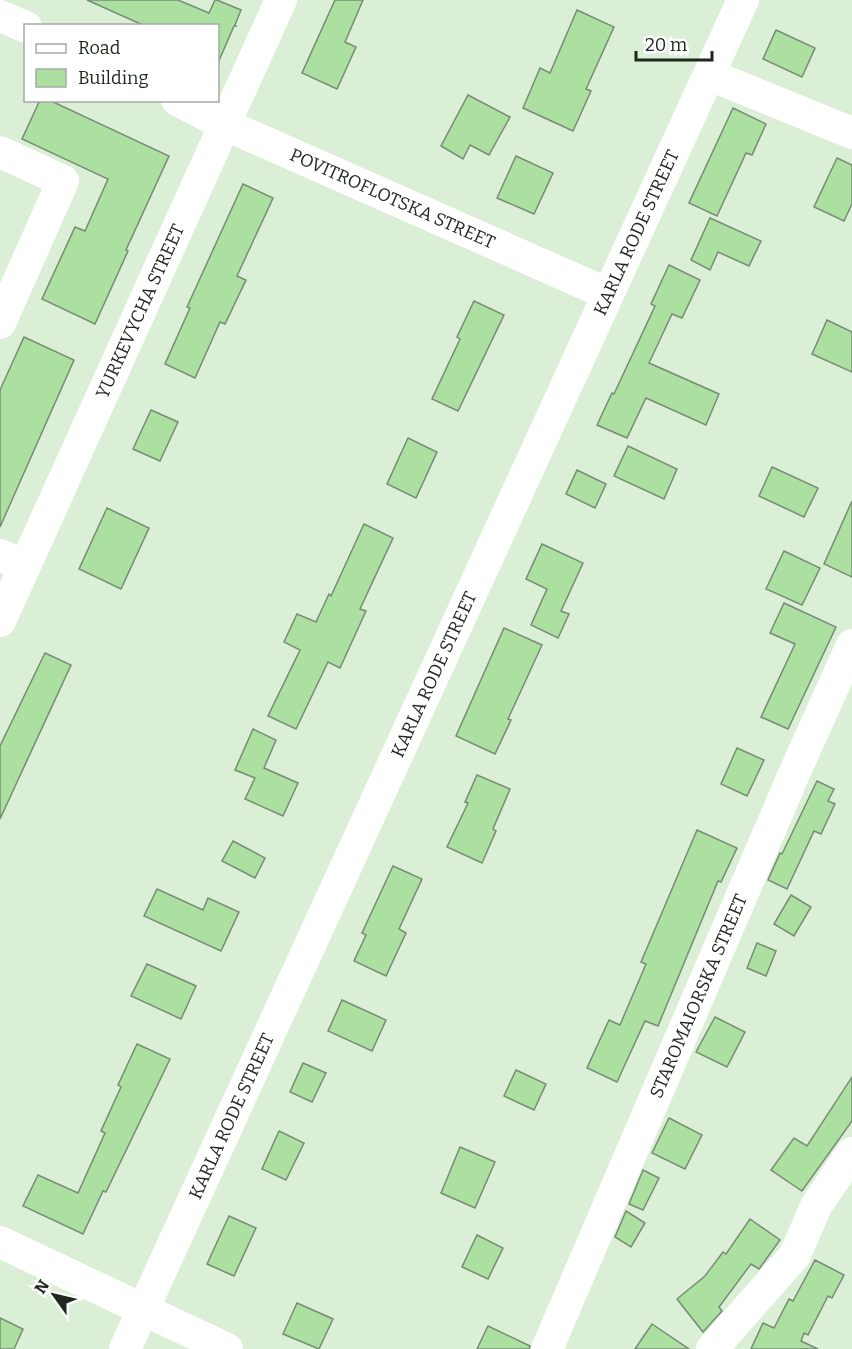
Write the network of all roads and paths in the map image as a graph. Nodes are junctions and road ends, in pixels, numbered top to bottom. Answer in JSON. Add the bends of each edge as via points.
{"nodes":[{"id":1,"x":281,"y":0,"type":"edge"},
{"id":2,"x":743,"y":0,"type":"edge"},
{"id":3,"x":0,"y":16,"type":"edge"},
{"id":4,"x":24,"y":26,"type":"edge"},
{"id":5,"x":710,"y":75,"type":"junction"},
{"id":6,"x":181,"y":102,"type":"edge"},
{"id":7,"x":224,"y":124,"type":"junction"},
{"id":8,"x":852,"y":133,"type":"edge"},
{"id":9,"x":0,"y":152,"type":"edge"},
{"id":10,"x":608,"y":294,"type":"junction"},
{"id":11,"x":0,"y":323,"type":"edge"},
{"id":12,"x":13,"y":560,"type":"edge"},
{"id":13,"x":0,"y":621,"type":"edge"},
{"id":14,"x":852,"y":645,"type":"edge"},
{"id":15,"x":852,"y":1153,"type":"edge"},
{"id":16,"x":0,"y":1242,"type":"edge"},
{"id":17,"x":143,"y":1310,"type":"junction"},
{"id":18,"x":125,"y":1349,"type":"edge"},
{"id":19,"x":227,"y":1349,"type":"edge"},
{"id":20,"x":547,"y":1349,"type":"edge"},
{"id":21,"x":712,"y":1349,"type":"edge"}],
"edges":[{"from":1,"to":7,"type":"street","name":"YURKEVYCHA STREET"},
{"from":2,"to":5,"type":"street","name":"KARLA RODE STREET"},
{"from":3,"to":4,"type":"street"},
{"from":5,"to":8,"type":"street"},
{"from":5,"to":10,"type":"street","name":"KARLA RODE STREET"},
{"from":6,"to":7,"type":"street","name":"POVITROFLOTSKA STREET"},
{"from":7,"to":10,"type":"street","name":"POVITROFLOTSKA STREET"},
{"from":7,"to":12,"type":"street","name":"YURKEVYCHA STREET"},
{"from":9,"to":11,"type":"street","via":[[63,181]]},
{"from":10,"to":17,"type":"street","name":"KARLA RODE STREET"},
{"from":12,"to":13,"type":"street","name":"YURKEVYCHA STREET"},
{"from":14,"to":20,"type":"street","name":"STAROMAIORSKA STREET"},
{"from":15,"to":21,"type":"street","via":[[816,1206],[795,1255]]},
{"from":16,"to":17,"type":"street"},
{"from":17,"to":18,"type":"street","name":"KARLA RODE STREET"},
{"from":17,"to":19,"type":"street"}]}
